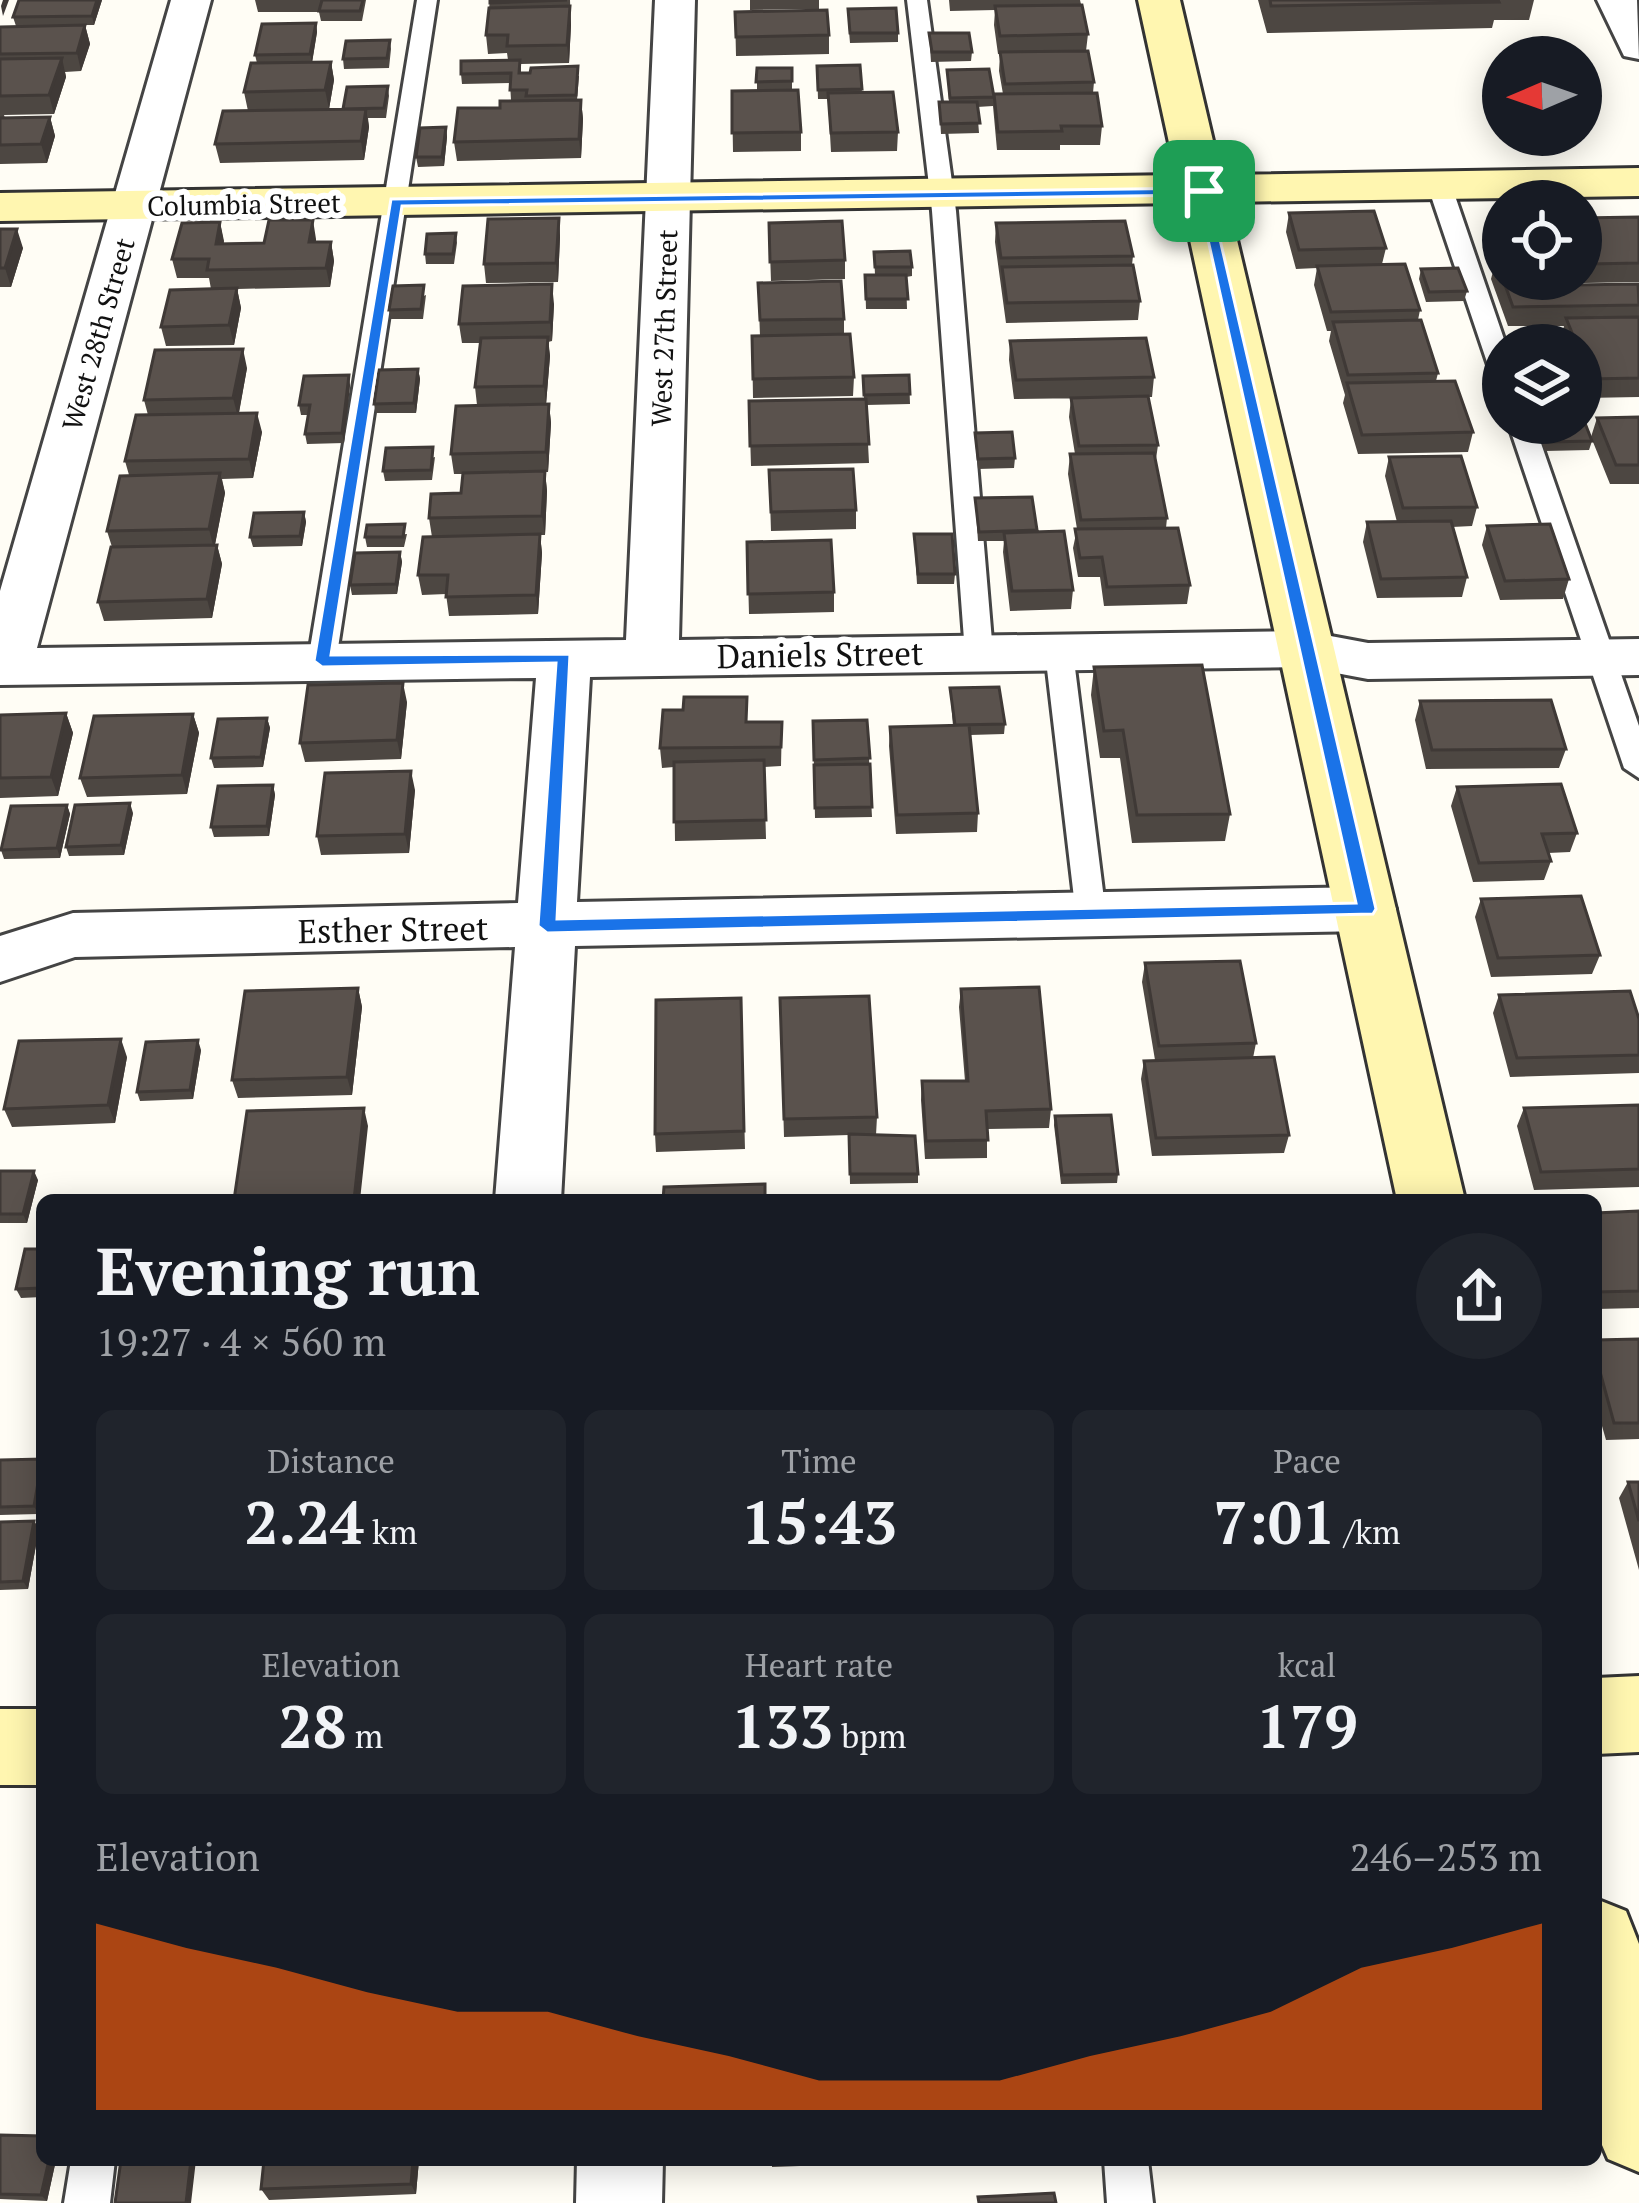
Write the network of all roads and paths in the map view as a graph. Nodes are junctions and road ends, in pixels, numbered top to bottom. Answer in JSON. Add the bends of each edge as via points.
{"nodes":[{"id":1,"x":190,"y":0,"type":"edge"},
{"id":2,"x":428,"y":0,"type":"edge"},
{"id":3,"x":675,"y":0,"type":"edge"},
{"id":4,"x":917,"y":0,"type":"edge"},
{"id":5,"x":1160,"y":0,"type":"edge"},
{"id":6,"x":1617,"y":0,"type":"edge"},
{"id":7,"x":1639,"y":47,"type":"edge"},
{"id":8,"x":1639,"y":182,"type":"edge"},
{"id":9,"x":1440,"y":187,"type":"junction"},
{"id":10,"x":1204,"y":191,"type":"junction"},
{"id":11,"x":942,"y":194,"type":"junction"},
{"id":12,"x":668,"y":198,"type":"junction"},
{"id":13,"x":395,"y":202,"type":"junction"},
{"id":14,"x":134,"y":205,"type":"junction"},
{"id":15,"x":0,"y":207,"type":"edge"},
{"id":16,"x":1487,"y":324,"type":"edge"},
{"id":17,"x":1530,"y":444,"type":"edge"},
{"id":18,"x":1304,"y":649,"type":"junction"},
{"id":19,"x":1059,"y":652,"type":"junction"},
{"id":20,"x":979,"y":653,"type":"junction"},
{"id":21,"x":652,"y":656,"type":"junction"},
{"id":22,"x":1620,"y":657,"type":"edge"},
{"id":23,"x":564,"y":658,"type":"junction"},
{"id":24,"x":322,"y":661,"type":"junction"},
{"id":25,"x":2,"y":667,"type":"edge"},
{"id":26,"x":1639,"y":768,"type":"edge"},
{"id":27,"x":1367,"y":909,"type":"junction"},
{"id":28,"x":1091,"y":915,"type":"junction"},
{"id":29,"x":547,"y":926,"type":"junction"},
{"id":30,"x":0,"y":959,"type":"edge"},
{"id":31,"x":528,"y":1194,"type":"edge"},
{"id":32,"x":1430,"y":1194,"type":"edge"},
{"id":33,"x":1639,"y":1714,"type":"edge"},
{"id":34,"x":1602,"y":1716,"type":"edge"},
{"id":35,"x":36,"y":1747,"type":"edge"},
{"id":36,"x":0,"y":1748,"type":"edge"},
{"id":37,"x":1602,"y":1967,"type":"edge"},
{"id":38,"x":1639,"y":2128,"type":"edge"},
{"id":39,"x":93,"y":2166,"type":"edge"},
{"id":40,"x":620,"y":2166,"type":"edge"},
{"id":41,"x":1127,"y":2166,"type":"edge"},
{"id":42,"x":87,"y":2203,"type":"edge"},
{"id":43,"x":619,"y":2203,"type":"edge"},
{"id":44,"x":1130,"y":2203,"type":"edge"}],
"edges":[{"from":1,"to":14,"type":"street","name":"West 28th Street"},
{"from":2,"to":13,"type":"lane"},
{"from":3,"to":12,"type":"street","name":"West 27th Street"},
{"from":4,"to":11,"type":"lane"},
{"from":5,"to":10,"type":"main road"},
{"from":6,"to":7,"type":"street"},
{"from":8,"to":9,"type":"main road","name":"Columbia Street"},
{"from":9,"to":10,"type":"main road","name":"Columbia Street"},
{"from":9,"to":16,"type":"lane"},
{"from":10,"to":11,"type":"main road","name":"Columbia Street"},
{"from":10,"to":18,"type":"main road"},
{"from":11,"to":12,"type":"main road","name":"Columbia Street"},
{"from":11,"to":20,"type":"lane"},
{"from":12,"to":13,"type":"main road","name":"Columbia Street"},
{"from":12,"to":21,"type":"street","name":"West 27th Street"},
{"from":13,"to":14,"type":"main road","name":"Columbia Street"},
{"from":13,"to":24,"type":"lane"},
{"from":14,"to":15,"type":"main road","name":"Columbia Street"},
{"from":14,"to":25,"type":"street","name":"West 28th Street"},
{"from":17,"to":22,"type":"lane"},
{"from":18,"to":19,"type":"street","name":"Daniels Street"},
{"from":18,"to":22,"type":"street","name":"Daniels Street","via":[[1368,661]]},
{"from":18,"to":27,"type":"main road"},
{"from":19,"to":20,"type":"street","name":"Daniels Street"},
{"from":19,"to":28,"type":"lane"},
{"from":20,"to":21,"type":"street","name":"Daniels Street"},
{"from":21,"to":23,"type":"street","name":"Daniels Street"},
{"from":22,"to":26,"type":"lane"},
{"from":23,"to":24,"type":"street","name":"Daniels Street"},
{"from":23,"to":29,"type":"street"},
{"from":24,"to":25,"type":"street","name":"Daniels Street"},
{"from":27,"to":28,"type":"street","name":"Esther Street"},
{"from":27,"to":32,"type":"main road"},
{"from":28,"to":29,"type":"street","name":"Esther Street"},
{"from":29,"to":30,"type":"street","name":"Esther Street","via":[[73,935]]},
{"from":29,"to":31,"type":"street"},
{"from":33,"to":34,"type":"main road"},
{"from":35,"to":36,"type":"main road"},
{"from":37,"to":38,"type":"main road"},
{"from":39,"to":42,"type":"lane"},
{"from":40,"to":43,"type":"street"},
{"from":41,"to":44,"type":"lane"}]}
